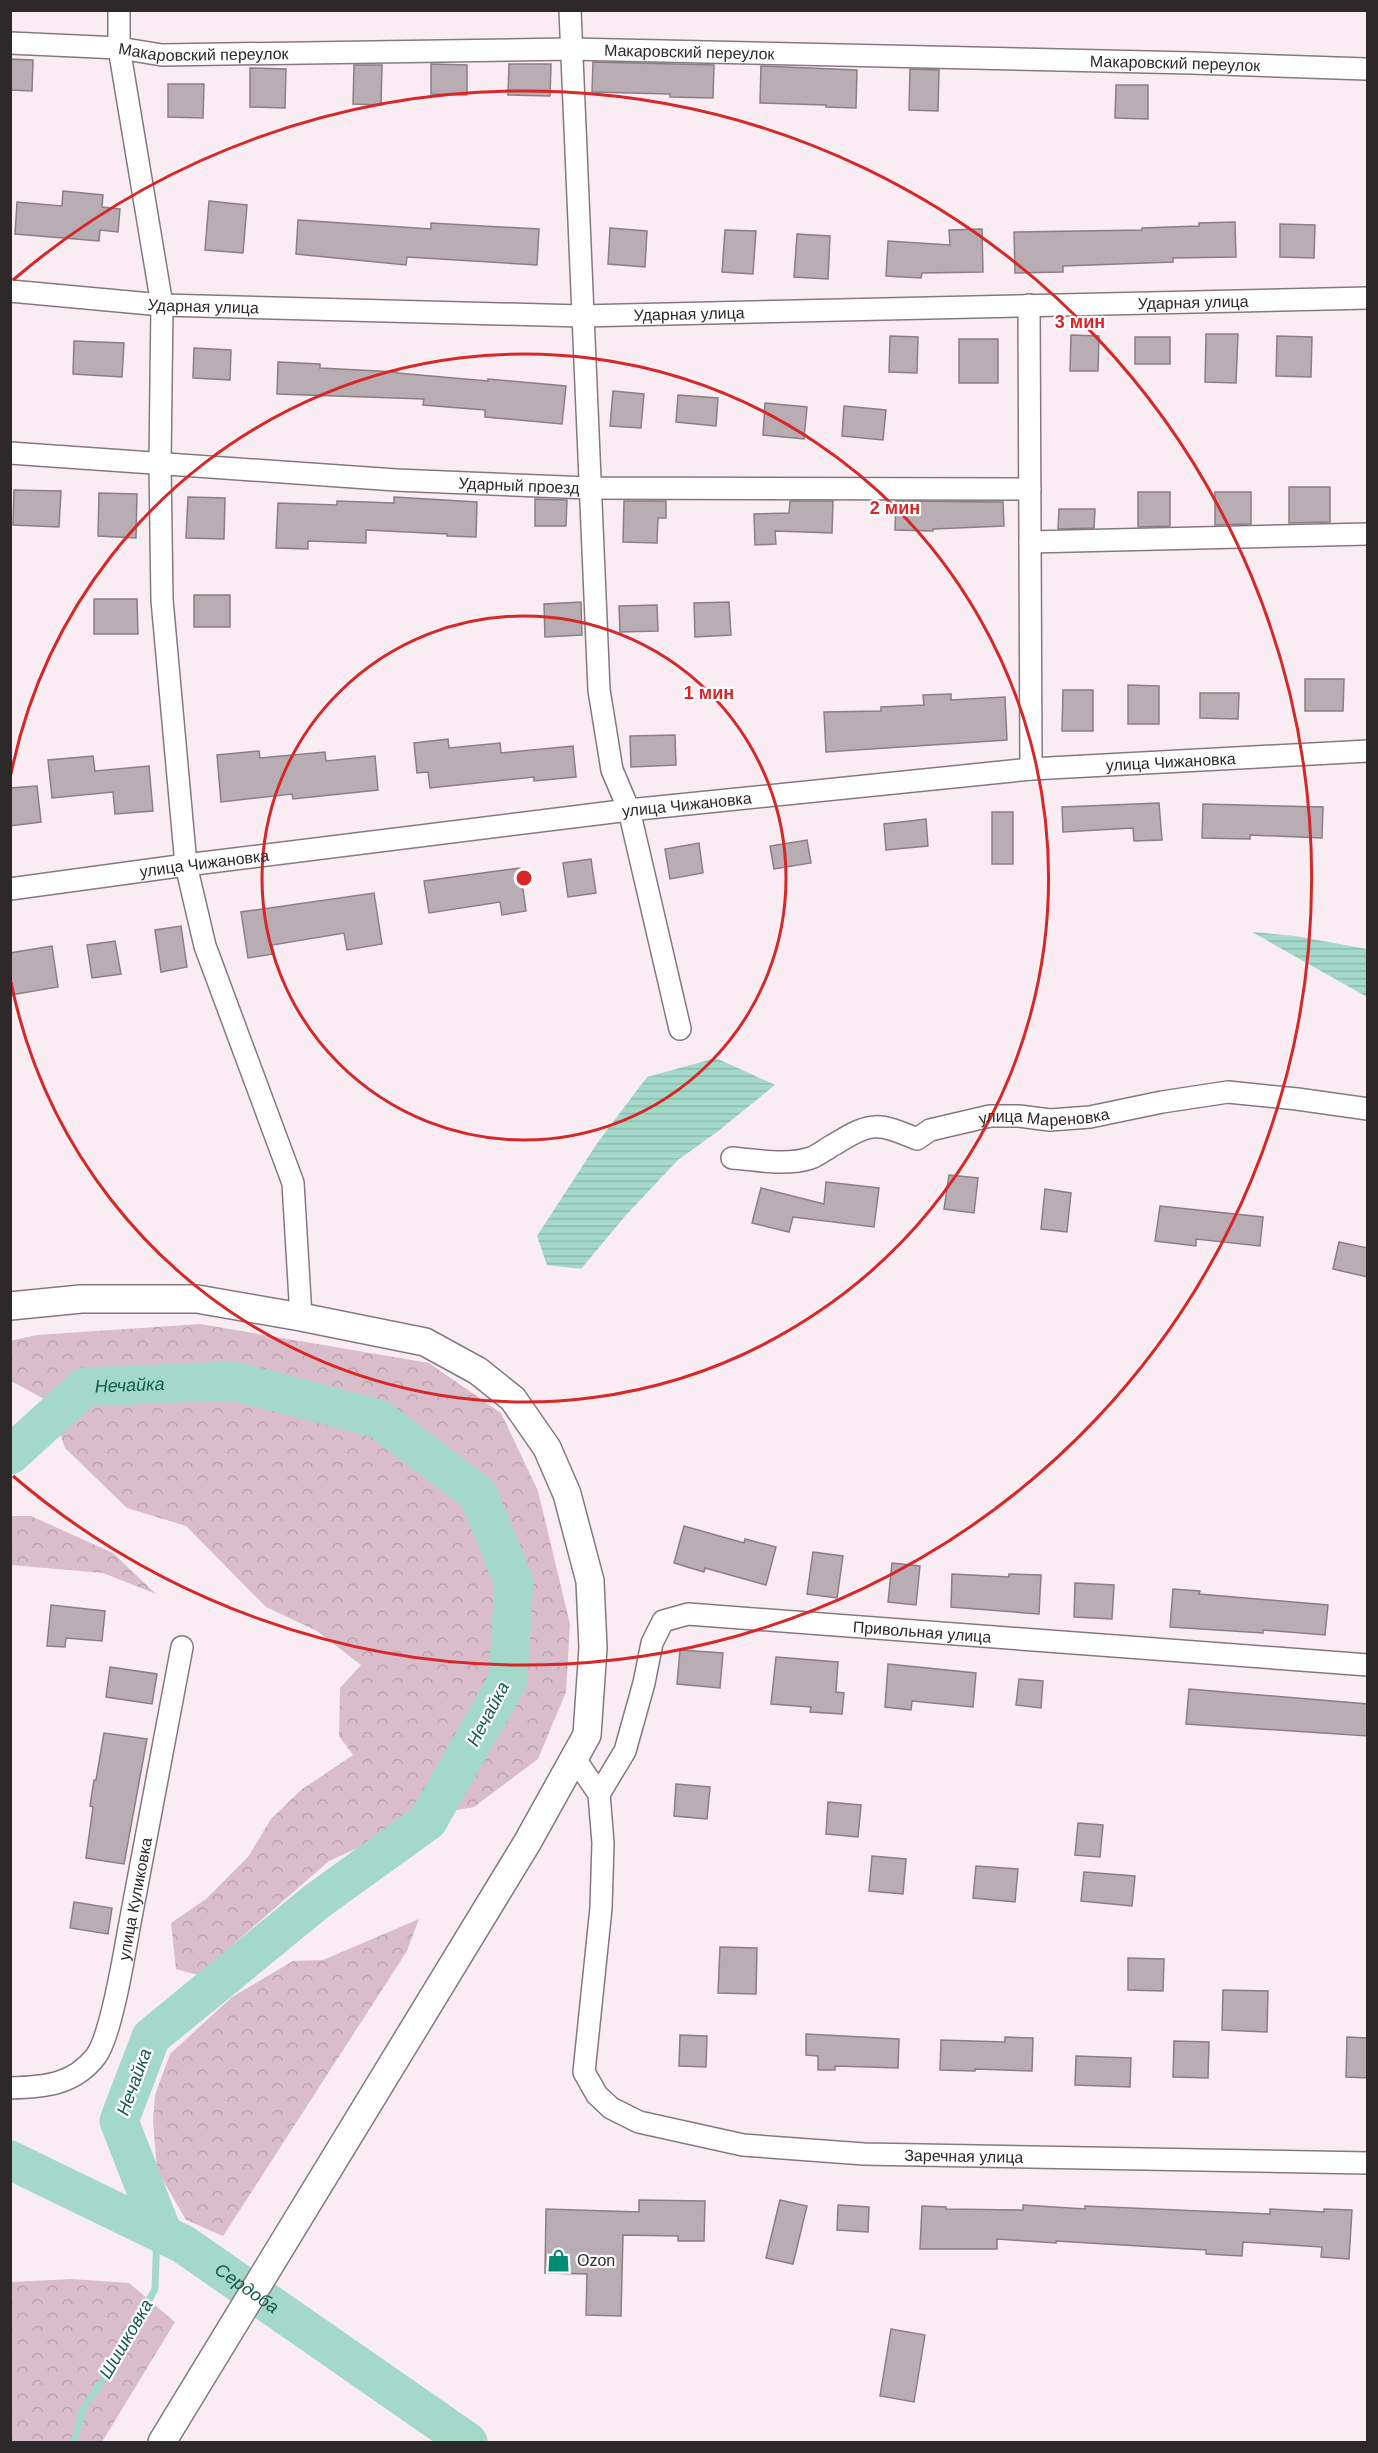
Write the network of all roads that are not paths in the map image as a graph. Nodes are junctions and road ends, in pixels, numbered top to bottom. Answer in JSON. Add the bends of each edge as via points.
{"nodes":[{"id":1,"x":119,"y":10,"type":"edge"},
{"id":2,"x":570,"y":10,"type":"edge"},
{"id":3,"x":10,"y":43,"type":"edge"},
{"id":4,"x":119,"y":48,"type":"junction"},
{"id":5,"x":571,"y":49,"type":"junction"},
{"id":6,"x":1366,"y":69,"type":"edge"},
{"id":7,"x":10,"y":291,"type":"edge"},
{"id":8,"x":1368,"y":298,"type":"edge"},
{"id":9,"x":162,"y":305,"type":"junction"},
{"id":10,"x":1029,"y":305,"type":"junction"},
{"id":11,"x":581,"y":316,"type":"junction"},
{"id":12,"x":10,"y":453,"type":"edge"},
{"id":13,"x":160,"y":463,"type":"junction"},
{"id":14,"x":589,"y":488,"type":"junction"},
{"id":15,"x":1030,"y":489,"type":"junction"},
{"id":16,"x":1368,"y":534,"type":"edge"},
{"id":17,"x":1030,"y":542,"type":"junction"},
{"id":18,"x":1368,"y":752,"type":"edge"},
{"id":19,"x":1031,"y":768,"type":"junction"},
{"id":20,"x":629,"y":810,"type":"junction"},
{"id":21,"x":186,"y":865,"type":"junction"},
{"id":22,"x":10,"y":889,"type":"edge"},
{"id":23,"x":680,"y":1029,"type":"dead end"},
{"id":24,"x":1368,"y":1109,"type":"edge"},
{"id":25,"x":732,"y":1158,"type":"dead end"},
{"id":26,"x":10,"y":1306,"type":"edge"},
{"id":27,"x":301,"y":1317,"type":"junction"},
{"id":28,"x":182,"y":1647,"type":"dead end"},
{"id":29,"x":1368,"y":1665,"type":"edge"},
{"id":30,"x":575,"y":1759,"type":"junction"},
{"id":31,"x":599,"y":1794,"type":"junction"},
{"id":32,"x":10,"y":2088,"type":"edge"},
{"id":33,"x":1368,"y":2163,"type":"edge"},
{"id":34,"x":162,"y":2442,"type":"edge"}],
"edges":[{"from":1,"to":4,"type":"street"},
{"from":2,"to":5,"type":"street"},
{"from":3,"to":4,"type":"street","name":"Макаровский переулок"},
{"from":4,"to":5,"type":"street","name":"Макаровский переулок","via":[[162,55]]},
{"from":4,"to":9,"type":"street"},
{"from":5,"to":6,"type":"street","name":"Макаровский переулок"},
{"from":5,"to":11,"type":"street"},
{"from":7,"to":9,"type":"street","name":"Ударная улица"},
{"from":8,"to":10,"type":"street","name":"Ударная улица"},
{"from":9,"to":11,"type":"street","name":"Ударная улица"},
{"from":9,"to":13,"type":"street"},
{"from":10,"to":11,"type":"street","name":"Ударная улица"},
{"from":10,"to":15,"type":"street"},
{"from":11,"to":14,"type":"street"},
{"from":12,"to":13,"type":"street","name":"Ударный проезд"},
{"from":13,"to":14,"type":"street","name":"Ударный проезд","via":[[396,480]]},
{"from":13,"to":21,"type":"street","via":[[162,600]]},
{"from":14,"to":15,"type":"street","name":"Ударный проезд"},
{"from":14,"to":20,"type":"street","via":[[599,690],[612,770]]},
{"from":15,"to":17,"type":"street"},
{"from":16,"to":17,"type":"street"},
{"from":17,"to":19,"type":"street"},
{"from":18,"to":19,"type":"street","name":"улица Чижановка"},
{"from":19,"to":20,"type":"street","name":"улица Чижановка"},
{"from":20,"to":21,"type":"street","name":"улица Чижановка"},
{"from":20,"to":23,"type":"street"},
{"from":21,"to":22,"type":"street","name":"улица Чижановка"},
{"from":21,"to":27,"type":"street","via":[[205,946],[293,1183]]},
{"from":24,"to":25,"type":"street","name":"улица Мареновка","via":[[1228,1092],[1090,1117],[1050,1120],[990,1116],[930,1131],[917,1139],[871,1125],[813,1157],[789,1163]]},
{"from":26,"to":27,"type":"street","via":[[81,1299],[197,1299]]},
{"from":27,"to":30,"type":"street","via":[[425,1342],[478,1371],[513,1399],[547,1448],[567,1494],[590,1581],[591,1703],[587,1735]]},
{"from":28,"to":32,"type":"street","name":"улица Куликовка","via":[[123,1962],[97,2054],[79,2073],[46,2087]]},
{"from":29,"to":31,"type":"street","name":"Привольная улица","via":[[688,1614],[663,1621],[652,1643],[625,1751]]},
{"from":30,"to":31,"type":"street"},
{"from":30,"to":34,"type":"street"},
{"from":31,"to":33,"type":"street","name":"Заречная улица","via":[[603,1843],[601,1908],[584,2072],[597,2095],[611,2108],[639,2122],[742,2145],[864,2154]]}]}
